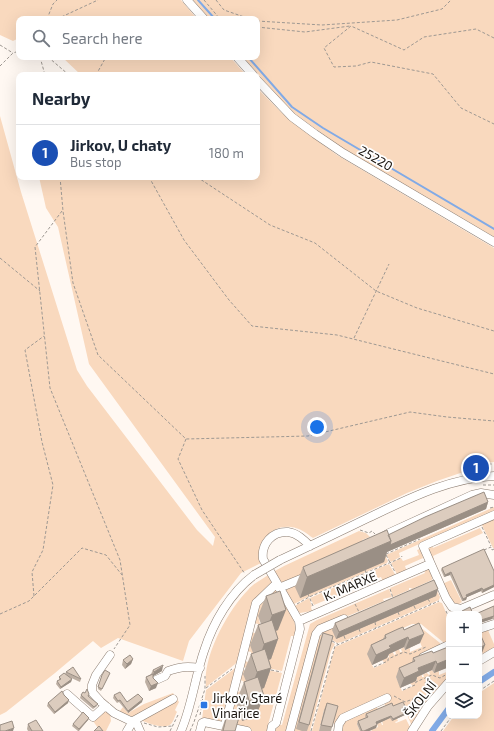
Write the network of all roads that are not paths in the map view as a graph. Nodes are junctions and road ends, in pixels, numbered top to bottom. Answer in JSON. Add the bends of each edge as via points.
{"nodes":[{"id":1,"x":187,"y":0,"type":"edge"},
{"id":2,"x":201,"y":16,"type":"edge"},
{"id":3,"x":240,"y":60,"type":"edge"},
{"id":4,"x":250,"y":72,"type":"edge"},
{"id":5,"x":260,"y":83,"type":"edge"},
{"id":6,"x":494,"y":242,"type":"edge"},
{"id":7,"x":494,"y":476,"type":"edge"},
{"id":8,"x":494,"y":495,"type":"edge"},
{"id":9,"x":494,"y":515,"type":"edge"},
{"id":10,"x":374,"y":545,"type":"edge"},
{"id":11,"x":310,"y":546,"type":"junction"},
{"id":12,"x":430,"y":564,"type":"junction"},
{"id":13,"x":314,"y":573,"type":"edge"},
{"id":14,"x":437,"y":579,"type":"junction"},
{"id":15,"x":427,"y":584,"type":"edge"},
{"id":16,"x":278,"y":586,"type":"junction"},
{"id":17,"x":494,"y":595,"type":"edge"},
{"id":18,"x":450,"y":605,"type":"junction"},
{"id":19,"x":448,"y":611,"type":"edge"},
{"id":20,"x":359,"y":613,"type":"edge"},
{"id":21,"x":299,"y":621,"type":"junction"},
{"id":22,"x":494,"y":624,"type":"edge"},
{"id":23,"x":482,"y":628,"type":"edge"},
{"id":24,"x":446,"y":646,"type":"edge"},
{"id":25,"x":494,"y":652,"type":"edge"},
{"id":26,"x":110,"y":655,"type":"road end"},
{"id":27,"x":418,"y":659,"type":"edge"},
{"id":28,"x":482,"y":659,"type":"edge"},
{"id":29,"x":200,"y":668,"type":"junction"},
{"id":30,"x":156,"y":680,"type":"edge"},
{"id":31,"x":448,"y":683,"type":"edge"},
{"id":32,"x":67,"y":694,"type":"dead end"},
{"id":33,"x":386,"y":698,"type":"road end"},
{"id":34,"x":173,"y":699,"type":"dead end"},
{"id":35,"x":107,"y":707,"type":"junction"},
{"id":36,"x":135,"y":721,"type":"junction"},
{"id":37,"x":225,"y":726,"type":"junction"},
{"id":38,"x":126,"y":731,"type":"edge"},
{"id":39,"x":140,"y":731,"type":"edge"},
{"id":40,"x":181,"y":731,"type":"edge"},
{"id":41,"x":200,"y":731,"type":"edge"},
{"id":42,"x":247,"y":731,"type":"edge"},
{"id":43,"x":271,"y":731,"type":"edge"},
{"id":44,"x":290,"y":731,"type":"edge"},
{"id":45,"x":338,"y":731,"type":"edge"},
{"id":46,"x":412,"y":731,"type":"edge"}],
"edges":[{"from":1,"to":2,"type":"street"},
{"from":3,"to":4,"type":"street"},
{"from":5,"to":6,"type":"street","name":"25220","via":[[292,117],[343,153]]},
{"from":7,"to":11,"type":"street","via":[[462,480],[428,490]]},
{"from":8,"to":10,"type":"street","via":[[472,495],[389,533]]},
{"from":9,"to":12,"type":"street","via":[[423,546]]},
{"from":11,"to":16,"type":"street","via":[[289,532],[273,535],[267,541],[263,559]]},
{"from":11,"to":29,"type":"street","bridge":true,"via":[[251,577],[240,588],[210,633]]},
{"from":12,"to":14,"type":"street"},
{"from":12,"to":21,"type":"street","name":"K. MARXE"},
{"from":13,"to":16,"type":"street"},
{"from":14,"to":15,"type":"street"},
{"from":14,"to":18,"type":"street"},
{"from":16,"to":21,"type":"street"},
{"from":16,"to":37,"type":"street","via":[[256,603]]},
{"from":17,"to":18,"type":"street","via":[[461,609],[455,609]]},
{"from":18,"to":19,"type":"street","via":[[447,608]]},
{"from":20,"to":44,"type":"street","via":[[316,634]]},
{"from":21,"to":43,"type":"street","via":[[299,635],[276,723]]},
{"from":22,"to":23,"type":"street"},
{"from":24,"to":27,"type":"street"},
{"from":25,"to":28,"type":"street"},
{"from":26,"to":35,"type":"street","via":[[92,685],[92,692]]},
{"from":29,"to":30,"type":"street","via":[[182,667],[168,671],[165,676]]},
{"from":29,"to":40,"type":"street"},
{"from":31,"to":46,"type":"street","name":"ŠKOLNÍ"},
{"from":32,"to":35,"type":"street","via":[[93,717]]},
{"from":33,"to":45,"type":"street","via":[[343,718]]},
{"from":34,"to":36,"type":"street"},
{"from":35,"to":36,"type":"street","via":[[114,713]]},
{"from":36,"to":38,"type":"street"},
{"from":36,"to":39,"type":"street"},
{"from":37,"to":41,"type":"street","via":[[204,722]]},
{"from":37,"to":42,"type":"street"}]}
